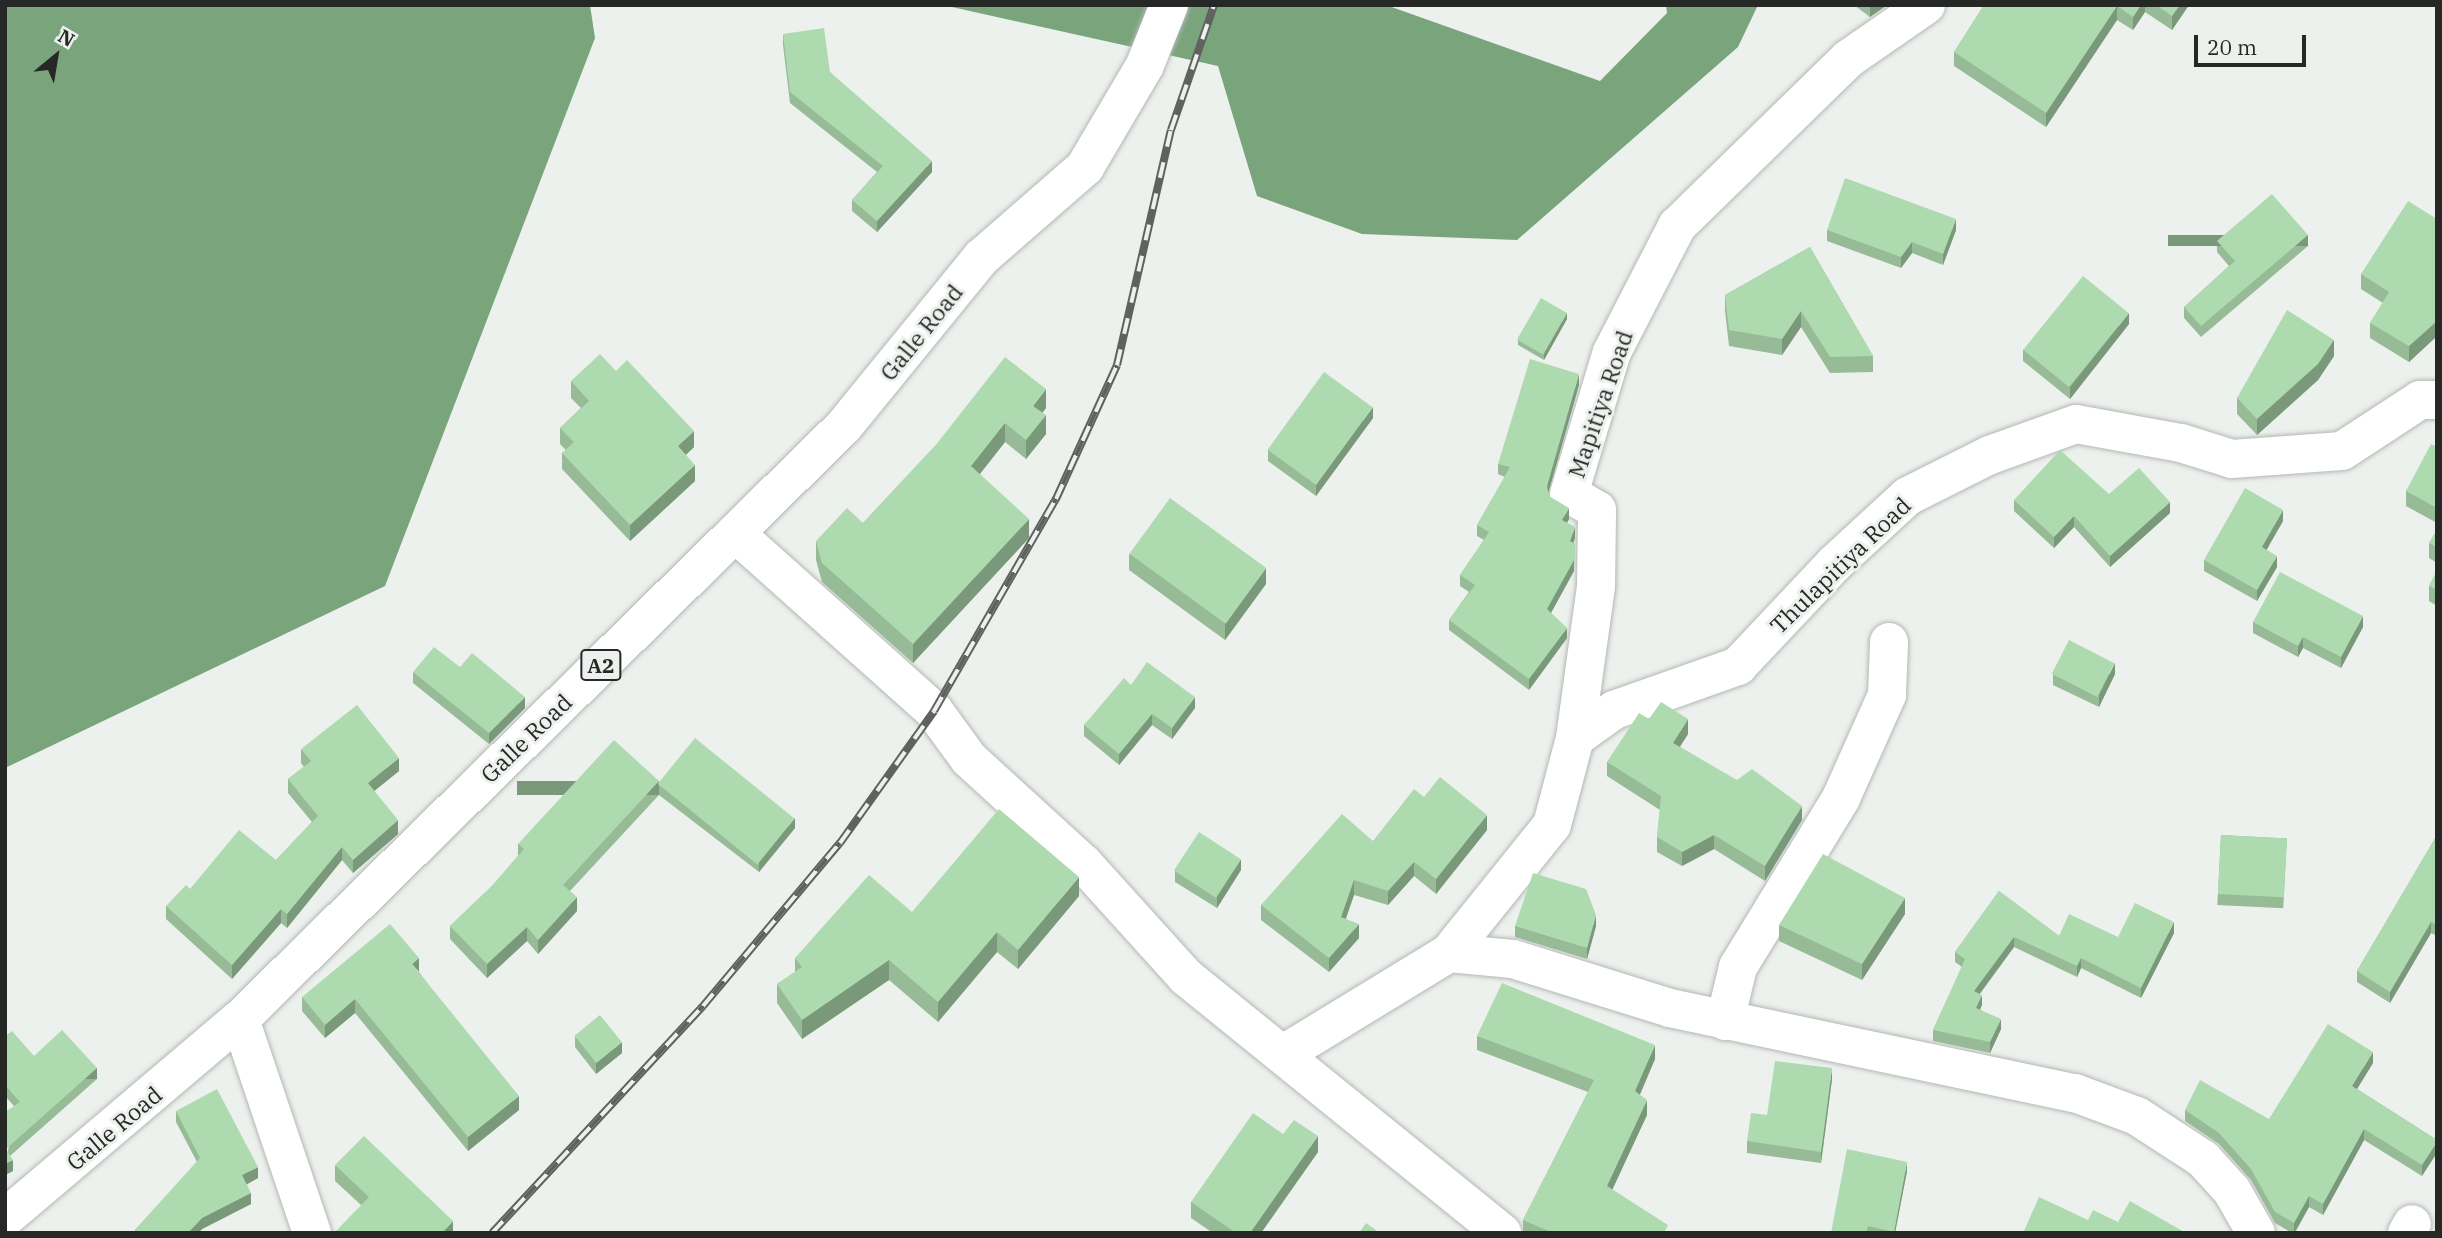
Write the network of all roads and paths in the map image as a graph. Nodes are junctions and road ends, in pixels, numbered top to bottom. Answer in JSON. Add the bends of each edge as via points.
{"nodes":[{"id":1,"x":1169,"y":5,"type":"edge"},
{"id":2,"x":1926,"y":5,"type":"edge"},
{"id":3,"x":2437,"y":400,"type":"edge"},
{"id":4,"x":735,"y":533,"type":"junction"},
{"id":5,"x":1888,"y":642,"type":"dead end"},
{"id":6,"x":1575,"y":738,"type":"junction"},
{"id":7,"x":1450,"y":953,"type":"junction"},
{"id":8,"x":240,"y":1019,"type":"junction"},
{"id":9,"x":1725,"y":1021,"type":"junction"},
{"id":10,"x":1285,"y":1053,"type":"junction"},
{"id":11,"x":5,"y":1218,"type":"edge"},
{"id":12,"x":1487,"y":1227,"type":"edge"},
{"id":13,"x":312,"y":1233,"type":"edge"},
{"id":14,"x":2256,"y":1233,"type":"edge"}],
"edges":[{"from":1,"to":4,"type":"main road","name":"Galle Road","number":"A2","via":[[1145,65],[1084,167],[982,257],[844,426]]},
{"from":2,"to":6,"type":"main road","name":"Mapitiya Road","via":[[1848,60],[1677,226],[1612,352],[1569,494],[1597,510],[1596,586]]},
{"from":3,"to":6,"type":"main road","name":"Thulapitiya Road","via":[[2420,400],[2342,451],[2232,460],[2181,443],[2076,424],[1990,455],[1908,496],[1834,564],[1738,666],[1614,710]]},
{"from":4,"to":8,"type":"main road","name":"Galle Road","number":"A2"},
{"from":4,"to":10,"type":"main road","via":[[934,711],[969,760],[1084,864],[1186,976]]},
{"from":5,"to":9,"type":"main road","via":[[1887,695],[1841,798],[1738,967]]},
{"from":6,"to":7,"type":"main road","name":"Mapitiya Road","via":[[1552,825]]},
{"from":7,"to":9,"type":"main road","via":[[1513,960]]},
{"from":7,"to":10,"type":"main road"},
{"from":8,"to":11,"type":"main road","name":"Galle Road","number":"A2"},
{"from":8,"to":13,"type":"main road"},
{"from":9,"to":14,"type":"main road","via":[[2075,1093],[2137,1116],[2203,1158],[2231,1191]]},
{"from":10,"to":12,"type":"main road"}]}
